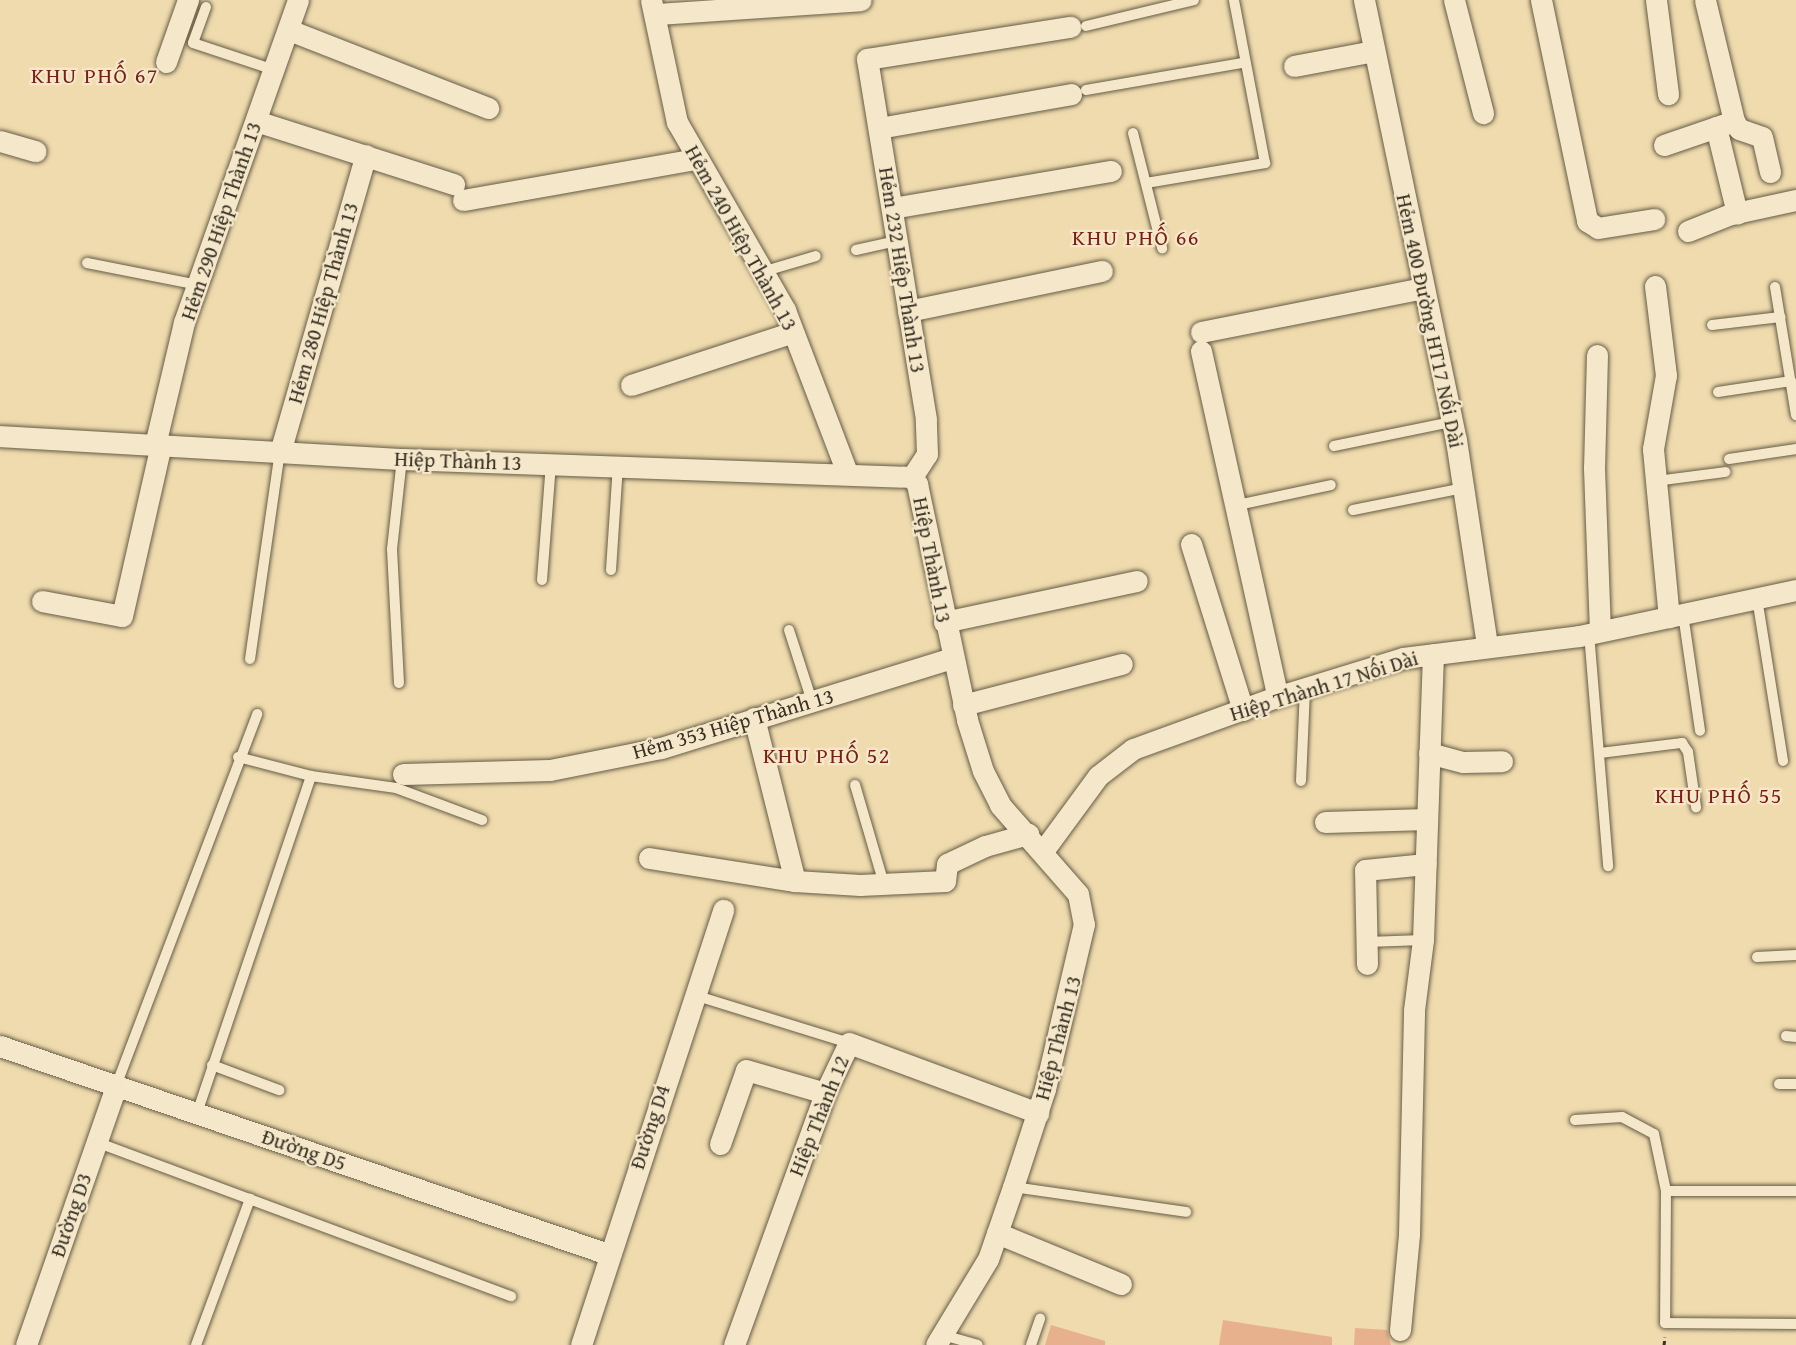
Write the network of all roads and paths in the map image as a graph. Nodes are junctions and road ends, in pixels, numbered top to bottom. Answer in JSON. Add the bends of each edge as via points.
{"nodes":[{"id":1,"x":298,"y":0,"type":"edge"},
{"id":2,"x":861,"y":0,"type":"edge"},
{"id":3,"x":1194,"y":0,"type":"edge"},
{"id":4,"x":1234,"y":0,"type":"edge"},
{"id":5,"x":1364,"y":0,"type":"edge"},
{"id":6,"x":1454,"y":0,"type":"edge"},
{"id":7,"x":1541,"y":0,"type":"edge"},
{"id":8,"x":1656,"y":0,"type":"edge"},
{"id":9,"x":1705,"y":0,"type":"edge"},
{"id":10,"x":197,"y":3,"type":"edge"},
{"id":11,"x":654,"y":7,"type":"edge"},
{"id":12,"x":1078,"y":26,"type":"joint"},
{"id":13,"x":289,"y":30,"type":"junction"},
{"id":14,"x":1374,"y":51,"type":"junction"},
{"id":15,"x":166,"y":62,"type":"dead end"},
{"id":16,"x":1243,"y":63,"type":"junction"},
{"id":17,"x":1294,"y":66,"type":"dead end"},
{"id":18,"x":274,"y":70,"type":"junction"},
{"id":19,"x":1079,"y":92,"type":"joint"},
{"id":20,"x":1668,"y":93,"type":"dead end"},
{"id":21,"x":488,"y":108,"type":"dead end"},
{"id":22,"x":1483,"y":113,"type":"dead end"},
{"id":23,"x":256,"y":121,"type":"junction"},
{"id":24,"x":1725,"y":124,"type":"junction"},
{"id":25,"x":879,"y":128,"type":"junction"},
{"id":26,"x":1133,"y":133,"type":"dead end"},
{"id":27,"x":0,"y":141,"type":"edge"},
{"id":28,"x":1664,"y":145,"type":"dead end"},
{"id":29,"x":36,"y":151,"type":"dead end"},
{"id":30,"x":366,"y":154,"type":"junction"},
{"id":31,"x":696,"y":159,"type":"junction"},
{"id":32,"x":1111,"y":171,"type":"dead end"},
{"id":33,"x":1770,"y":172,"type":"dead end"},
{"id":34,"x":1146,"y":183,"type":"junction"},
{"id":35,"x":1796,"y":200,"type":"edge"},
{"id":36,"x":892,"y":208,"type":"junction"},
{"id":37,"x":1737,"y":213,"type":"junction"},
{"id":38,"x":1654,"y":219,"type":"dead end"},
{"id":39,"x":1688,"y":231,"type":"dead end"},
{"id":40,"x":897,"y":241,"type":"junction"},
{"id":41,"x":1162,"y":248,"type":"dead end"},
{"id":42,"x":856,"y":250,"type":"dead end"},
{"id":43,"x":816,"y":256,"type":"dead end"},
{"id":44,"x":87,"y":263,"type":"dead end"},
{"id":45,"x":1102,"y":271,"type":"dead end"},
{"id":46,"x":762,"y":272,"type":"junction"},
{"id":47,"x":198,"y":285,"type":"junction"},
{"id":48,"x":1655,"y":286,"type":"dead end"},
{"id":49,"x":1775,"y":287,"type":"dead end"},
{"id":50,"x":1424,"y":288,"type":"junction"},
{"id":51,"x":908,"y":311,"type":"junction"},
{"id":52,"x":1781,"y":317,"type":"junction"},
{"id":53,"x":1712,"y":325,"type":"dead end"},
{"id":54,"x":793,"y":332,"type":"junction"},
{"id":55,"x":1597,"y":355,"type":"dead end"},
{"id":56,"x":1791,"y":381,"type":"junction"},
{"id":57,"x":631,"y":385,"type":"dead end"},
{"id":58,"x":1719,"y":392,"type":"dead end"},
{"id":59,"x":1796,"y":415,"type":"edge"},
{"id":60,"x":1451,"y":422,"type":"junction"},
{"id":61,"x":0,"y":436,"type":"edge"},
{"id":62,"x":158,"y":445,"type":"junction"},
{"id":63,"x":1334,"y":446,"type":"dead end"},
{"id":64,"x":1796,"y":449,"type":"edge"},
{"id":65,"x":280,"y":452,"type":"junction"},
{"id":66,"x":402,"y":459,"type":"junction"},
{"id":67,"x":1729,"y":459,"type":"dead end"},
{"id":68,"x":551,"y":464,"type":"junction"},
{"id":69,"x":618,"y":465,"type":"junction"},
{"id":70,"x":847,"y":472,"type":"junction"},
{"id":71,"x":1725,"y":472,"type":"dead end"},
{"id":72,"x":912,"y":477,"type":"junction"},
{"id":73,"x":1656,"y":481,"type":"junction"},
{"id":74,"x":1331,"y":485,"type":"dead end"},
{"id":75,"x":1463,"y":488,"type":"junction"},
{"id":76,"x":1233,"y":506,"type":"junction"},
{"id":77,"x":1353,"y":510,"type":"dead end"},
{"id":78,"x":1191,"y":544,"type":"dead end"},
{"id":79,"x":611,"y":570,"type":"dead end"},
{"id":80,"x":542,"y":580,"type":"dead end"},
{"id":81,"x":1137,"y":581,"type":"dead end"},
{"id":82,"x":1796,"y":593,"type":"edge"},
{"id":83,"x":1757,"y":598,"type":"junction"},
{"id":84,"x":42,"y":601,"type":"dead end"},
{"id":85,"x":1676,"y":615,"type":"junction"},
{"id":86,"x":944,"y":622,"type":"junction"},
{"id":87,"x":789,"y":630,"type":"dead end"},
{"id":88,"x":1594,"y":632,"type":"junction"},
{"id":89,"x":1486,"y":645,"type":"junction"},
{"id":90,"x":1433,"y":654,"type":"junction"},
{"id":91,"x":952,"y":658,"type":"junction"},
{"id":92,"x":250,"y":659,"type":"dead end"},
{"id":93,"x":1122,"y":664,"type":"dead end"},
{"id":94,"x":399,"y":683,"type":"dead end"},
{"id":95,"x":1305,"y":689,"type":"junction"},
{"id":96,"x":1278,"y":697,"type":"junction"},
{"id":97,"x":812,"y":701,"type":"junction"},
{"id":98,"x":963,"y":705,"type":"junction"},
{"id":99,"x":1243,"y":710,"type":"junction"},
{"id":100,"x":257,"y":714,"type":"dead end"},
{"id":101,"x":754,"y":718,"type":"junction"},
{"id":102,"x":1700,"y":731,"type":"dead end"},
{"id":103,"x":1429,"y":753,"type":"junction"},
{"id":104,"x":1600,"y":753,"type":"junction"},
{"id":105,"x":238,"y":757,"type":"junction"},
{"id":106,"x":1502,"y":761,"type":"dead end"},
{"id":107,"x":1783,"y":761,"type":"dead end"},
{"id":108,"x":403,"y":774,"type":"dead end"},
{"id":109,"x":311,"y":776,"type":"junction"},
{"id":110,"x":1301,"y":781,"type":"dead end"},
{"id":111,"x":855,"y":785,"type":"dead end"},
{"id":112,"x":1696,"y":807,"type":"dead end"},
{"id":113,"x":1427,"y":819,"type":"junction"},
{"id":114,"x":482,"y":820,"type":"dead end"},
{"id":115,"x":1325,"y":822,"type":"dead end"},
{"id":116,"x":1028,"y":834,"type":"junction"},
{"id":117,"x":1043,"y":851,"type":"junction"},
{"id":118,"x":650,"y":858,"type":"dead end"},
{"id":119,"x":1426,"y":864,"type":"junction"},
{"id":120,"x":1608,"y":866,"type":"dead end"},
{"id":121,"x":795,"y":881,"type":"junction"},
{"id":122,"x":884,"y":884,"type":"junction"},
{"id":123,"x":723,"y":910,"type":"dead end"},
{"id":124,"x":1423,"y":940,"type":"junction"},
{"id":125,"x":1367,"y":942,"type":"junction"},
{"id":126,"x":1796,"y":955,"type":"edge"},
{"id":127,"x":1757,"y":957,"type":"dead end"},
{"id":128,"x":1367,"y":964,"type":"dead end"},
{"id":129,"x":694,"y":995,"type":"junction"},
{"id":130,"x":849,"y":1044,"type":"junction"},
{"id":131,"x":0,"y":1046,"type":"edge"},
{"id":132,"x":212,"y":1065,"type":"junction"},
{"id":133,"x":1779,"y":1084,"type":"dead end"},
{"id":134,"x":1796,"y":1084,"type":"edge"},
{"id":135,"x":116,"y":1086,"type":"junction"},
{"id":136,"x":279,"y":1090,"type":"dead end"},
{"id":137,"x":825,"y":1093,"type":"junction"},
{"id":138,"x":196,"y":1113,"type":"junction"},
{"id":139,"x":1038,"y":1113,"type":"junction"},
{"id":140,"x":1575,"y":1120,"type":"dead end"},
{"id":141,"x":96,"y":1142,"type":"junction"},
{"id":142,"x":720,"y":1143,"type":"dead end"},
{"id":143,"x":1013,"y":1187,"type":"junction"},
{"id":144,"x":1666,"y":1191,"type":"junction"},
{"id":145,"x":1796,"y":1191,"type":"edge"},
{"id":146,"x":250,"y":1199,"type":"junction"},
{"id":147,"x":1186,"y":1212,"type":"dead end"},
{"id":148,"x":997,"y":1233,"type":"junction"},
{"id":149,"x":608,"y":1254,"type":"junction"},
{"id":150,"x":1121,"y":1284,"type":"dead end"},
{"id":151,"x":511,"y":1296,"type":"dead end"},
{"id":152,"x":1040,"y":1319,"type":"dead end"},
{"id":153,"x":1796,"y":1324,"type":"edge"},
{"id":154,"x":1400,"y":1330,"type":"dead end"},
{"id":155,"x":939,"y":1340,"type":"edge"},
{"id":156,"x":26,"y":1345,"type":"edge"},
{"id":157,"x":195,"y":1345,"type":"edge"},
{"id":158,"x":581,"y":1345,"type":"edge"},
{"id":159,"x":734,"y":1345,"type":"edge"},
{"id":160,"x":978,"y":1345,"type":"edge"},
{"id":161,"x":1031,"y":1345,"type":"edge"}],
"edges":[{"from":1,"to":13,"type":"street","name":"Hẻm 290 Hiệp Thành 13"},
{"from":2,"to":11,"type":"street"},
{"from":3,"to":12,"type":"lane"},
{"from":4,"to":16,"type":"lane"},
{"from":5,"to":14,"type":"street","name":"Hẻm 400 Đường HT17 Nối Dài"},
{"from":6,"to":22,"type":"street"},
{"from":7,"to":38,"type":"street","via":[[1587,221],[1598,228]]},
{"from":8,"to":20,"type":"street"},
{"from":9,"to":24,"type":"street"},
{"from":10,"to":15,"type":"street"},
{"from":10,"to":18,"type":"lane","via":[[193,43]]},
{"from":11,"to":31,"type":"street","name":"Hẻm 240 Hiệp Thành 13","via":[[677,122]]},
{"from":12,"to":25,"type":"street","name":"Hẻm 232 Hiệp Thành 13","via":[[867,59]]},
{"from":13,"to":18,"type":"street","name":"Hẻm 290 Hiệp Thành 13"},
{"from":13,"to":21,"type":"street"},
{"from":14,"to":17,"type":"street"},
{"from":14,"to":50,"type":"street","name":"Hẻm 400 Đường HT17 Nối Dài"},
{"from":16,"to":19,"type":"lane"},
{"from":16,"to":34,"type":"lane","via":[[1264,163]]},
{"from":18,"to":23,"type":"street","name":"Hẻm 290 Hiệp Thành 13"},
{"from":19,"to":25,"type":"street"},
{"from":23,"to":30,"type":"street"},
{"from":23,"to":47,"type":"street","name":"Hẻm 290 Hiệp Thành 13"},
{"from":24,"to":28,"type":"street"},
{"from":24,"to":33,"type":"street","via":[[1762,137]]},
{"from":24,"to":37,"type":"street"},
{"from":25,"to":36,"type":"street","name":"Hẻm 232 Hiệp Thành 13"},
{"from":26,"to":34,"type":"lane"},
{"from":27,"to":29,"type":"street"},
{"from":30,"to":31,"type":"street","via":[[458,192]]},
{"from":30,"to":65,"type":"street","name":"Hẻm 280 Hiệp Thành 13"},
{"from":31,"to":46,"type":"street","name":"Hẻm 240 Hiệp Thành 13"},
{"from":32,"to":36,"type":"street"},
{"from":34,"to":41,"type":"lane"},
{"from":35,"to":37,"type":"street"},
{"from":36,"to":40,"type":"street","name":"Hẻm 232 Hiệp Thành 13"},
{"from":37,"to":39,"type":"street"},
{"from":40,"to":42,"type":"lane"},
{"from":40,"to":51,"type":"street","name":"Hẻm 232 Hiệp Thành 13"},
{"from":43,"to":46,"type":"lane"},
{"from":44,"to":47,"type":"lane"},
{"from":45,"to":51,"type":"street"},
{"from":46,"to":54,"type":"street","name":"Hẻm 240 Hiệp Thành 13"},
{"from":47,"to":62,"type":"street","name":"Hẻm 290 Hiệp Thành 13"},
{"from":48,"to":73,"type":"street","via":[[1666,375],[1653,449]]},
{"from":49,"to":52,"type":"lane"},
{"from":50,"to":60,"type":"street","name":"Hẻm 400 Đường HT17 Nối Dài"},
{"from":50,"to":76,"type":"street","via":[[1201,342]]},
{"from":51,"to":72,"type":"street","name":"Hẻm 232 Hiệp Thành 13","via":[[926,419],[927,454]]},
{"from":52,"to":53,"type":"lane"},
{"from":52,"to":56,"type":"lane"},
{"from":54,"to":57,"type":"street"},
{"from":54,"to":70,"type":"street","name":"Hẻm 240 Hiệp Thành 13"},
{"from":55,"to":88,"type":"street"},
{"from":56,"to":58,"type":"lane"},
{"from":56,"to":59,"type":"lane"},
{"from":60,"to":63,"type":"lane"},
{"from":60,"to":75,"type":"street","name":"Hẻm 400 Đường HT17 Nối Dài"},
{"from":61,"to":62,"type":"street","name":"Hiệp Thành 13"},
{"from":62,"to":65,"type":"street","name":"Hiệp Thành 13"},
{"from":62,"to":84,"type":"street","name":"Hẻm 290 Hiệp Thành 13","via":[[122,616]]},
{"from":64,"to":67,"type":"lane"},
{"from":65,"to":66,"type":"street","name":"Hiệp Thành 13"},
{"from":65,"to":92,"type":"lane"},
{"from":66,"to":68,"type":"street","name":"Hiệp Thành 13"},
{"from":66,"to":94,"type":"lane","via":[[392,549]]},
{"from":68,"to":69,"type":"street","name":"Hiệp Thành 13"},
{"from":68,"to":80,"type":"lane"},
{"from":69,"to":70,"type":"street","name":"Hiệp Thành 13"},
{"from":69,"to":79,"type":"lane"},
{"from":70,"to":72,"type":"street","name":"Hiệp Thành 13"},
{"from":71,"to":73,"type":"lane"},
{"from":72,"to":86,"type":"street","name":"Hiệp Thành 13","via":[[917,484]]},
{"from":73,"to":85,"type":"street"},
{"from":74,"to":76,"type":"lane"},
{"from":75,"to":77,"type":"lane"},
{"from":75,"to":89,"type":"street","name":"Hẻm 400 Đường HT17 Nối Dài"},
{"from":76,"to":96,"type":"street"},
{"from":78,"to":99,"type":"street"},
{"from":81,"to":86,"type":"street"},
{"from":82,"to":83,"type":"street","name":"Hiệp Thành 17 Nối Dài"},
{"from":83,"to":85,"type":"street","name":"Hiệp Thành 17 Nối Dài"},
{"from":83,"to":107,"type":"lane"},
{"from":85,"to":88,"type":"street","name":"Hiệp Thành 17 Nối Dài"},
{"from":85,"to":102,"type":"lane"},
{"from":86,"to":91,"type":"street","name":"Hiệp Thành 13"},
{"from":87,"to":97,"type":"lane"},
{"from":88,"to":89,"type":"street","name":"Hiệp Thành 17 Nối Dài"},
{"from":88,"to":104,"type":"lane"},
{"from":89,"to":90,"type":"street","name":"Hiệp Thành 17 Nối Dài"},
{"from":90,"to":95,"type":"street","name":"Hiệp Thành 17 Nối Dài","via":[[1403,658]]},
{"from":90,"to":103,"type":"street"},
{"from":91,"to":97,"type":"street","name":"Hẻm 353 Hiệp Thành 13"},
{"from":91,"to":98,"type":"street","name":"Hiệp Thành 13"},
{"from":93,"to":98,"type":"street"},
{"from":95,"to":96,"type":"street","name":"Hiệp Thành 17 Nối Dài"},
{"from":95,"to":110,"type":"lane"},
{"from":96,"to":99,"type":"street","name":"Hiệp Thành 17 Nối Dài"},
{"from":97,"to":101,"type":"street","name":"Hẻm 353 Hiệp Thành 13"},
{"from":98,"to":116,"type":"street","name":"Hiệp Thành 13","via":[[983,771],[1000,806]]},
{"from":99,"to":117,"type":"street","name":"Hiệp Thành 17 Nối Dài","via":[[1133,749],[1098,776]]},
{"from":100,"to":105,"type":"lane"},
{"from":101,"to":108,"type":"street","name":"Hẻm 353 Hiệp Thành 13","via":[[661,748],[550,770]]},
{"from":101,"to":121,"type":"street"},
{"from":103,"to":106,"type":"street","via":[[1463,762]]},
{"from":103,"to":113,"type":"street"},
{"from":104,"to":112,"type":"lane","via":[[1682,743],[1687,748]]},
{"from":104,"to":120,"type":"lane"},
{"from":105,"to":109,"type":"lane"},
{"from":105,"to":135,"type":"lane"},
{"from":109,"to":114,"type":"lane","via":[[396,788]]},
{"from":109,"to":132,"type":"lane"},
{"from":111,"to":122,"type":"lane"},
{"from":113,"to":115,"type":"street"},
{"from":113,"to":119,"type":"street"},
{"from":116,"to":117,"type":"street","name":"Hiệp Thành 13"},
{"from":116,"to":122,"type":"street","via":[[985,846],[947,864],[945,881]]},
{"from":117,"to":139,"type":"street","name":"Hiệp Thành 13","via":[[1078,894],[1084,924]]},
{"from":118,"to":121,"type":"street","via":[[714,865]]},
{"from":119,"to":124,"type":"street"},
{"from":119,"to":125,"type":"street","via":[[1365,870]]},
{"from":121,"to":122,"type":"street"},
{"from":123,"to":129,"type":"street","name":"Đường D4"},
{"from":124,"to":125,"type":"lane"},
{"from":124,"to":154,"type":"street","via":[[1414,1010],[1409,1234]]},
{"from":125,"to":128,"type":"street"},
{"from":126,"to":127,"type":"lane"},
{"from":129,"to":130,"type":"lane"},
{"from":129,"to":149,"type":"street","name":"Đường D4"},
{"from":130,"to":137,"type":"street","name":"Hiệp Thành 12"},
{"from":130,"to":139,"type":"street","name":"Hiệp Thành 12"},
{"from":131,"to":135,"type":"street","name":"Đường D5"},
{"from":132,"to":136,"type":"lane"},
{"from":132,"to":138,"type":"lane"},
{"from":133,"to":134,"type":"lane"},
{"from":135,"to":138,"type":"street","name":"Đường D5"},
{"from":135,"to":141,"type":"street","name":"Đường D3"},
{"from":137,"to":142,"type":"street","via":[[746,1070]]},
{"from":137,"to":159,"type":"street","name":"Hiệp Thành 12"},
{"from":138,"to":149,"type":"street","name":"Đường D5"},
{"from":139,"to":143,"type":"street","name":"Hiệp Thành 13"},
{"from":140,"to":144,"type":"lane","via":[[1622,1117],[1654,1134]]},
{"from":141,"to":146,"type":"lane"},
{"from":141,"to":156,"type":"street","name":"Đường D3"},
{"from":143,"to":147,"type":"lane"},
{"from":143,"to":148,"type":"street","name":"Hiệp Thành 13"},
{"from":144,"to":145,"type":"lane"},
{"from":144,"to":153,"type":"lane","via":[[1665,1323]]},
{"from":146,"to":151,"type":"lane"},
{"from":146,"to":157,"type":"lane"},
{"from":148,"to":150,"type":"street"},
{"from":148,"to":155,"type":"street","name":"Hiệp Thành 13","via":[[988,1259]]},
{"from":149,"to":158,"type":"street","name":"Đường D4"},
{"from":152,"to":161,"type":"lane"},
{"from":155,"to":160,"type":"lane"}]}
